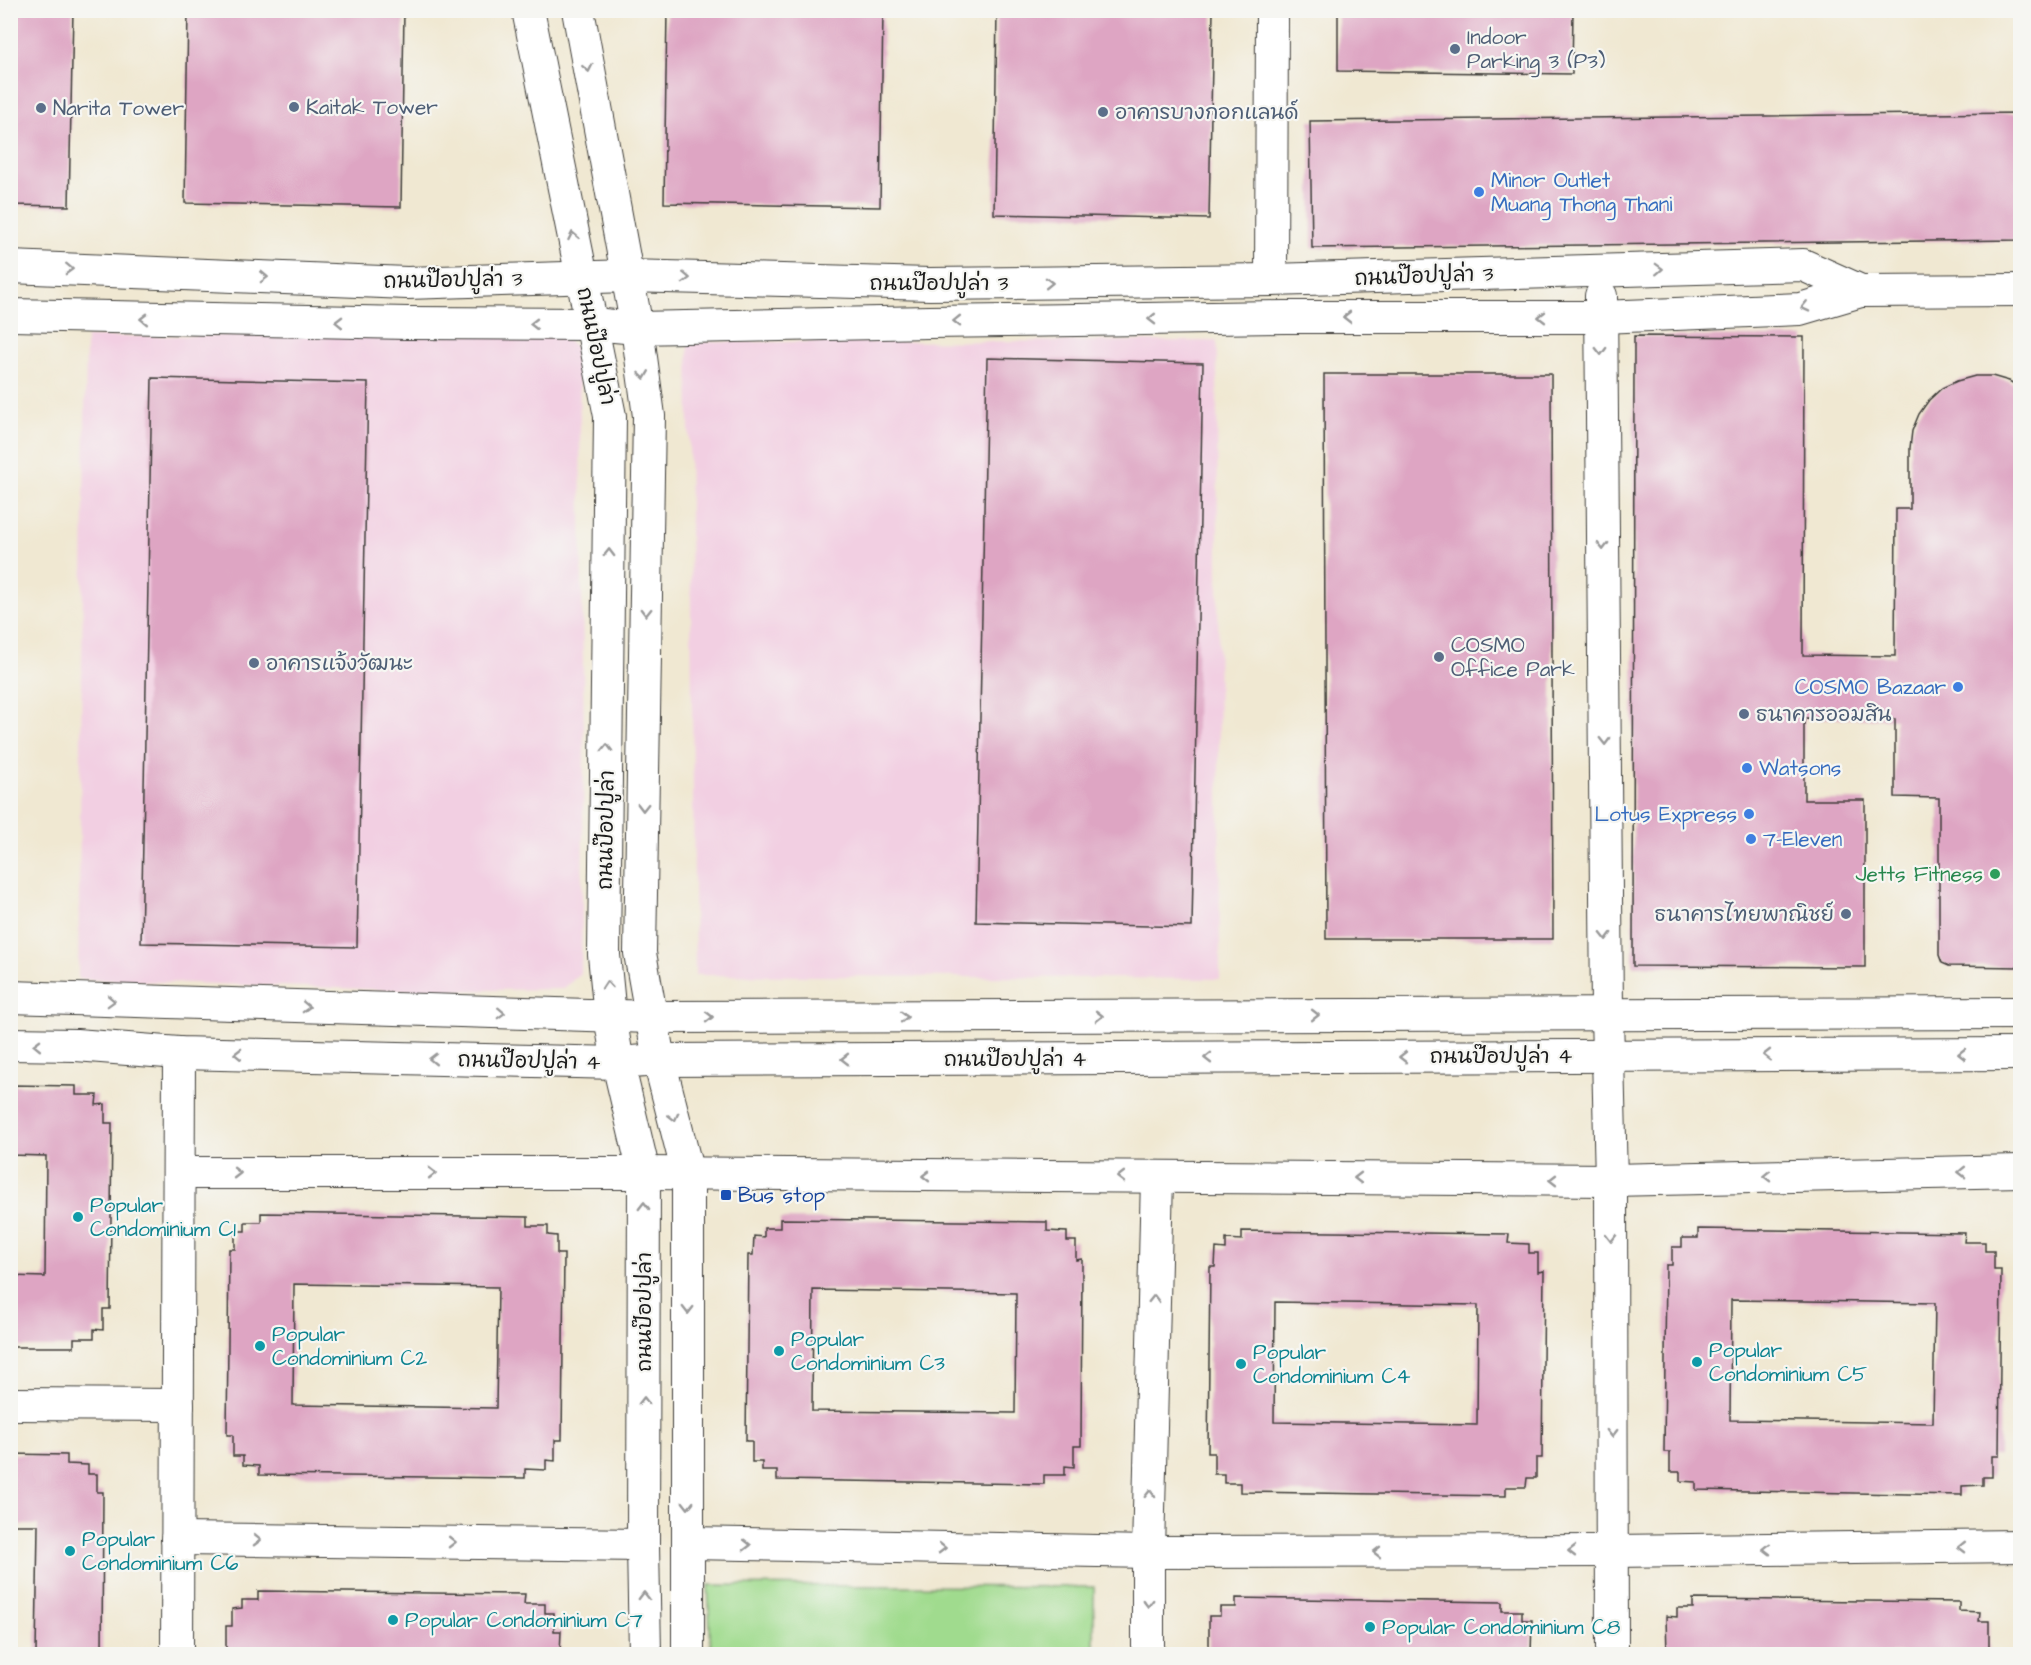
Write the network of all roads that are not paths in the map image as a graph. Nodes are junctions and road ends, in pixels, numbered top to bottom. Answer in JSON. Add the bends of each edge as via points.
{"nodes":[{"id":1,"x":528,"y":10,"type":"edge"},
{"id":2,"x":578,"y":10,"type":"edge"},
{"id":3,"x":1272,"y":10,"type":"edge"},
{"id":4,"x":10,"y":267,"type":"edge"},
{"id":5,"x":1601,"y":271,"type":"junction"},
{"id":6,"x":115,"y":272,"type":"junction"},
{"id":7,"x":628,"y":276,"type":"junction"},
{"id":8,"x":582,"y":277,"type":"junction"},
{"id":9,"x":1271,"y":280,"type":"junction"},
{"id":10,"x":407,"y":283,"type":"junction"},
{"id":11,"x":2020,"y":290,"type":"edge"},
{"id":12,"x":1862,"y":291,"type":"junction"},
{"id":13,"x":10,"y":315,"type":"edge"},
{"id":14,"x":1601,"y":317,"type":"junction"},
{"id":15,"x":87,"y":318,"type":"junction"},
{"id":16,"x":408,"y":324,"type":"junction"},
{"id":17,"x":592,"y":324,"type":"junction"},
{"id":18,"x":637,"y":328,"type":"junction"},
{"id":19,"x":10,"y":997,"type":"edge"},
{"id":20,"x":76,"y":1000,"type":"junction"},
{"id":21,"x":2020,"y":1013,"type":"edge"},
{"id":22,"x":1607,"y":1014,"type":"junction"},
{"id":23,"x":610,"y":1016,"type":"junction"},
{"id":24,"x":1268,"y":1016,"type":"junction"},
{"id":25,"x":651,"y":1017,"type":"junction"},
{"id":26,"x":10,"y":1044,"type":"edge"},
{"id":27,"x":76,"y":1046,"type":"junction"},
{"id":28,"x":179,"y":1053,"type":"junction"},
{"id":29,"x":2020,"y":1054,"type":"edge"},
{"id":30,"x":1609,"y":1056,"type":"junction"},
{"id":31,"x":1269,"y":1057,"type":"junction"},
{"id":32,"x":659,"y":1060,"type":"junction"},
{"id":33,"x":618,"y":1063,"type":"junction"},
{"id":34,"x":2020,"y":1171,"type":"edge"},
{"id":35,"x":179,"y":1173,"type":"junction"},
{"id":36,"x":644,"y":1173,"type":"junction"},
{"id":37,"x":688,"y":1174,"type":"junction"},
{"id":38,"x":1157,"y":1177,"type":"junction"},
{"id":39,"x":1611,"y":1180,"type":"junction"},
{"id":40,"x":10,"y":1404,"type":"edge"},
{"id":41,"x":178,"y":1405,"type":"junction"},
{"id":42,"x":177,"y":1539,"type":"junction"},
{"id":43,"x":688,"y":1543,"type":"junction"},
{"id":44,"x":643,"y":1545,"type":"junction"},
{"id":45,"x":2020,"y":1546,"type":"edge"},
{"id":46,"x":1613,"y":1551,"type":"junction"},
{"id":47,"x":1148,"y":1552,"type":"junction"},
{"id":48,"x":177,"y":1654,"type":"edge"},
{"id":49,"x":645,"y":1654,"type":"edge"},
{"id":50,"x":688,"y":1654,"type":"edge"},
{"id":51,"x":1148,"y":1654,"type":"edge"},
{"id":52,"x":1612,"y":1654,"type":"edge"}],
"edges":[{"from":8,"to":1,"type":"street","name":"ถนนป๊อปปูล่า","one_way":true},
{"from":2,"to":7,"type":"street","name":"ถนนป๊อปปูล่า","one_way":true},
{"from":3,"to":9,"type":"street"},
{"from":4,"to":6,"type":"street","name":"ถนนป๊อปปูล่า 3","one_way":true},
{"from":5,"to":9,"type":"street","name":"ถนนป๊อปปูล่า 3"},
{"from":5,"to":12,"type":"street","name":"ถนนป๊อปปูล่า 3","one_way":true,"via":[[1803,265]]},
{"from":5,"to":14,"type":"street"},
{"from":6,"to":10,"type":"street","name":"ถนนป๊อปปูล่า 3","one_way":true},
{"from":6,"to":15,"type":"street"},
{"from":7,"to":8,"type":"street","name":"ถนนป๊อปปูล่า 3"},
{"from":7,"to":9,"type":"street","name":"ถนนป๊อปปูล่า 3","one_way":true,"via":[[930,284]]},
{"from":7,"to":18,"type":"street","name":"ถนนป๊อปปูล่า"},
{"from":8,"to":10,"type":"street","name":"ถนนป๊อปปูล่า 3"},
{"from":8,"to":17,"type":"street","name":"ถนนป๊อปปูล่า"},
{"from":10,"to":16,"type":"street"},
{"from":11,"to":12,"type":"street","name":"ถนนป๊อปปูล่า 3"},
{"from":12,"to":14,"type":"street","name":"ถนนป๊อปปูล่า 3","one_way":true,"via":[[1800,309]]},
{"from":13,"to":15,"type":"street","name":"ถนนป๊อปปูล่า 3"},
{"from":14,"to":18,"type":"street","name":"ถนนป๊อปปูล่า 3","one_way":true,"via":[[1186,318]]},
{"from":14,"to":22,"type":"street","one_way":true},
{"from":16,"to":15,"type":"street","name":"ถนนป๊อปปูล่า 3","one_way":true},
{"from":17,"to":16,"type":"street","name":"ถนนป๊อปปูล่า 3","one_way":true},
{"from":17,"to":18,"type":"street","name":"ถนนป๊อปปูล่า 3"},
{"from":23,"to":17,"type":"street","name":"ถนนป๊อปปูล่า","one_way":true,"via":[[604,955],[610,416]]},
{"from":18,"to":25,"type":"street","name":"ถนนป๊อปปูล่า","one_way":true,"via":[[650,416],[640,953]]},
{"from":19,"to":20,"type":"street","name":"ถนนป๊อปปูล่า 4"},
{"from":20,"to":23,"type":"street","name":"ถนนป๊อปปูล่า 4","one_way":true},
{"from":20,"to":27,"type":"street"},
{"from":21,"to":22,"type":"street","name":"ถนนป๊อปปูล่า 4"},
{"from":24,"to":22,"type":"street","name":"ถนนป๊อปปูล่า 4","one_way":true},
{"from":22,"to":30,"type":"street"},
{"from":23,"to":25,"type":"street","name":"ถนนป๊อปปูล่า 4"},
{"from":23,"to":33,"type":"street","name":"ถนนป๊อปปูล่า"},
{"from":25,"to":24,"type":"street","name":"ถนนป๊อปปูล่า 4","one_way":true},
{"from":24,"to":31,"type":"street"},
{"from":25,"to":32,"type":"street","name":"ถนนป๊อปปูล่า"},
{"from":27,"to":26,"type":"street","name":"ถนนป๊อปปูล่า 4","one_way":true},
{"from":27,"to":28,"type":"street","name":"ถนนป๊อปปูล่า 4"},
{"from":33,"to":28,"type":"street","name":"ถนนป๊อปปูล่า 4","one_way":true},
{"from":28,"to":35,"type":"street"},
{"from":29,"to":30,"type":"street","name":"ถนนป๊อปปูล่า 4","one_way":true},
{"from":30,"to":31,"type":"street","name":"ถนนป๊อปปูล่า 4","one_way":true},
{"from":30,"to":39,"type":"street"},
{"from":31,"to":32,"type":"street","name":"ถนนป๊อปปูล่า 4","one_way":true},
{"from":32,"to":33,"type":"street","name":"ถนนป๊อปปูล่า 4"},
{"from":32,"to":37,"type":"street","name":"ถนนป๊อปปูล่า","one_way":true},
{"from":33,"to":36,"type":"street","name":"ถนนป๊อปปูล่า"},
{"from":34,"to":39,"type":"street","one_way":true},
{"from":35,"to":36,"type":"street","one_way":true},
{"from":35,"to":41,"type":"street"},
{"from":36,"to":37,"type":"street"},
{"from":44,"to":36,"type":"street","name":"ถนนป๊อปปูล่า","one_way":true},
{"from":38,"to":37,"type":"street","one_way":true},
{"from":37,"to":43,"type":"street","name":"ถนนป๊อปปูล่า","one_way":true},
{"from":39,"to":38,"type":"street","one_way":true},
{"from":47,"to":38,"type":"street","one_way":true},
{"from":39,"to":46,"type":"street","one_way":true},
{"from":40,"to":41,"type":"street"},
{"from":41,"to":42,"type":"street"},
{"from":42,"to":44,"type":"street","one_way":true},
{"from":42,"to":48,"type":"street"},
{"from":43,"to":47,"type":"street","one_way":true},
{"from":43,"to":50,"type":"street","name":"ถนนป๊อปปูล่า"},
{"from":49,"to":44,"type":"street","name":"ถนนป๊อปปูล่า","one_way":true},
{"from":45,"to":46,"type":"street","one_way":true},
{"from":46,"to":47,"type":"street","one_way":true},
{"from":46,"to":52,"type":"street"},
{"from":47,"to":51,"type":"street","one_way":true}]}
